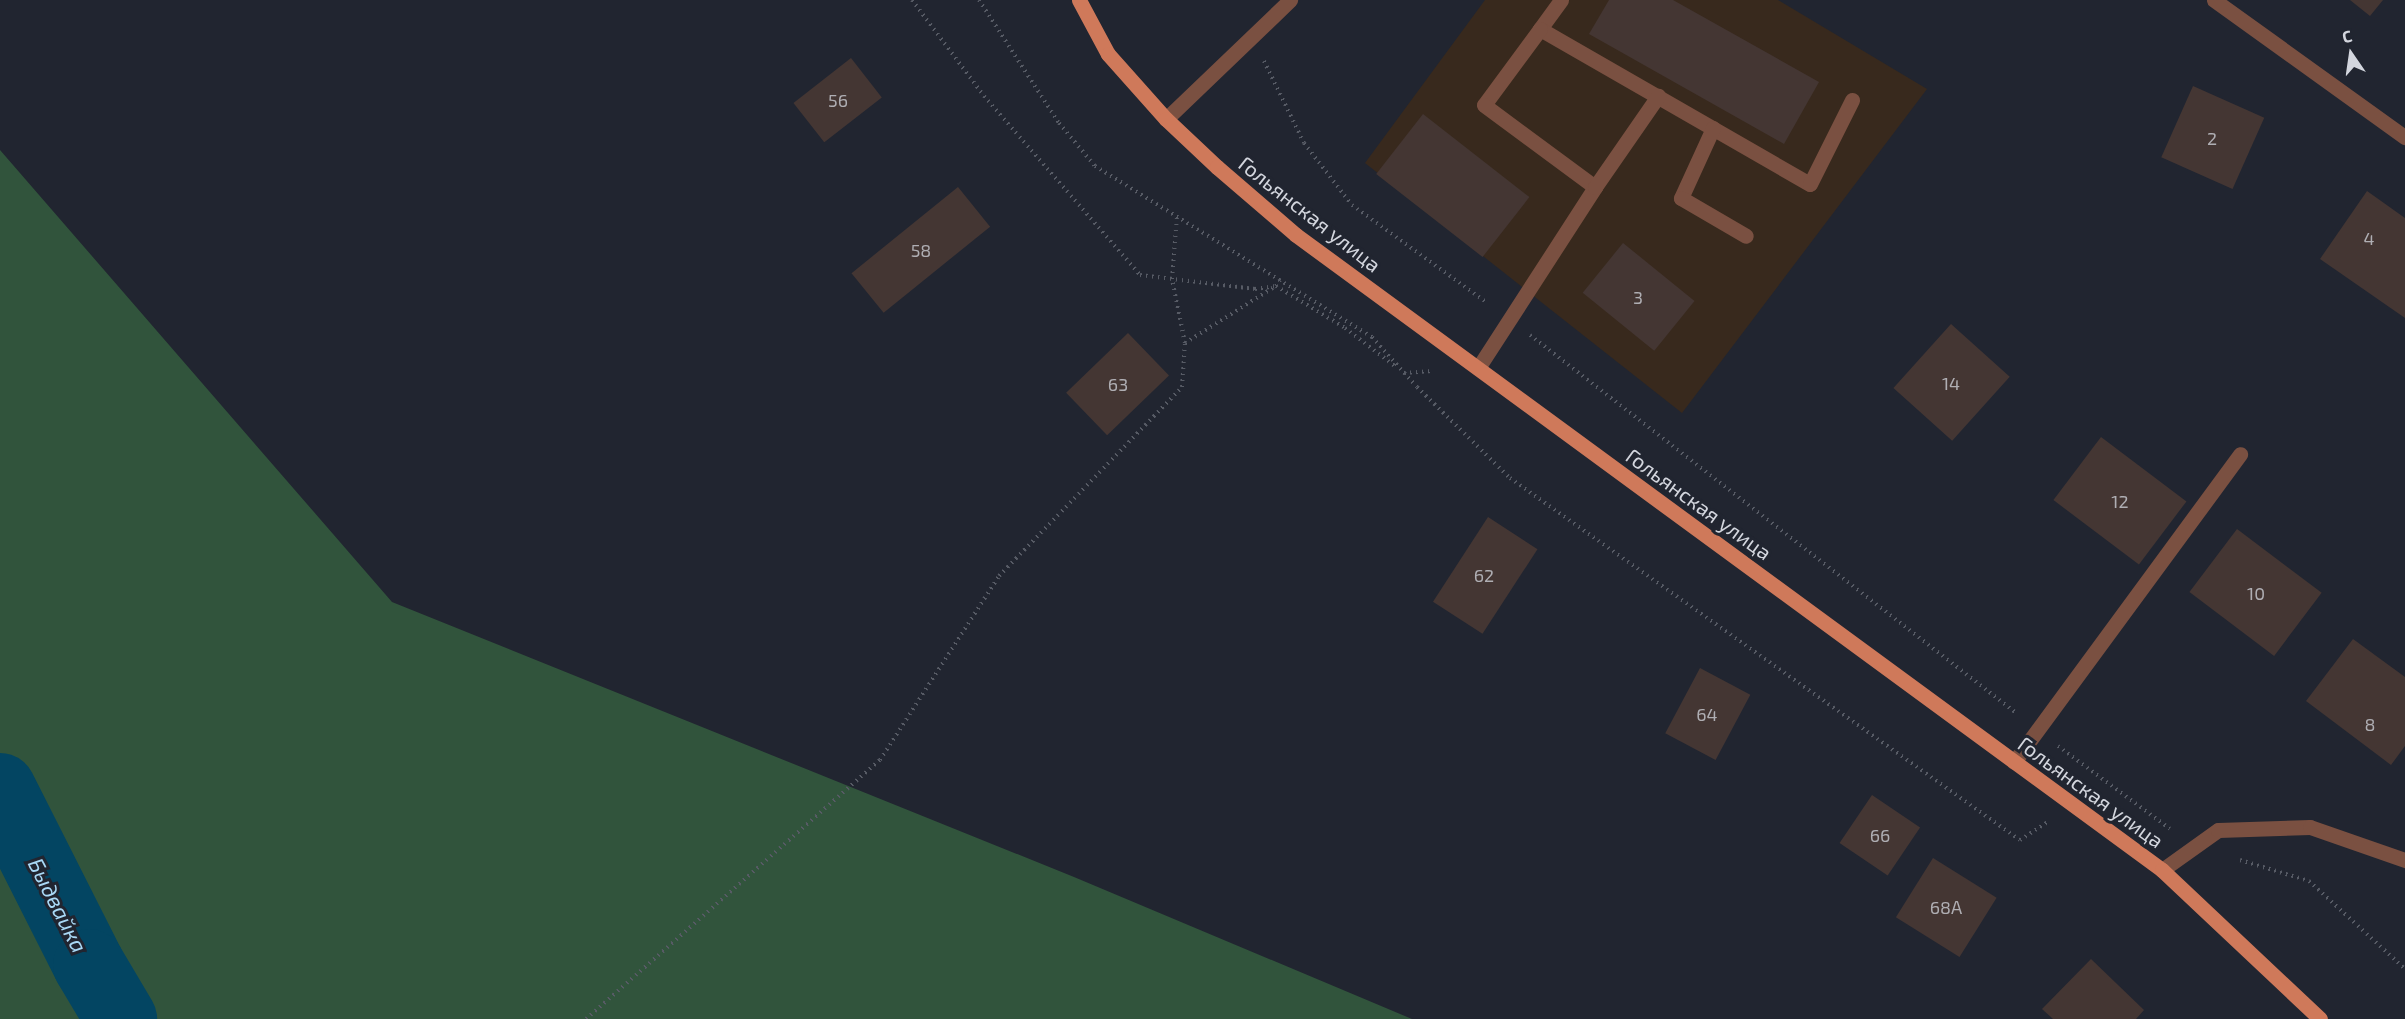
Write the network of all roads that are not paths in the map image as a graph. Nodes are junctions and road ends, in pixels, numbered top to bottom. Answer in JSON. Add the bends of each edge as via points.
{"nodes":[{"id":1,"x":1079,"y":0,"type":"edge"},
{"id":2,"x":1290,"y":0,"type":"edge"},
{"id":3,"x":1561,"y":0,"type":"edge"},
{"id":4,"x":2214,"y":0,"type":"edge"},
{"id":5,"x":1540,"y":29,"type":"junction"},
{"id":6,"x":1658,"y":96,"type":"junction"},
{"id":7,"x":1852,"y":100,"type":"dead end"},
{"id":8,"x":1166,"y":119,"type":"junction"},
{"id":9,"x":1713,"y":128,"type":"junction"},
{"id":10,"x":2405,"y":137,"type":"edge"},
{"id":11,"x":1595,"y":187,"type":"junction"},
{"id":12,"x":1746,"y":236,"type":"dead end"},
{"id":13,"x":1478,"y":368,"type":"junction"},
{"id":14,"x":2240,"y":454,"type":"dead end"},
{"id":15,"x":2014,"y":762,"type":"junction"},
{"id":16,"x":2405,"y":860,"type":"edge"},
{"id":17,"x":2162,"y":870,"type":"junction"},
{"id":18,"x":2320,"y":1019,"type":"edge"}],
"edges":[{"from":1,"to":8,"type":"main road","name":"Гольянская улица","via":[[1108,54]]},
{"from":2,"to":8,"type":"street"},
{"from":3,"to":5,"type":"street"},
{"from":4,"to":10,"type":"street"},
{"from":5,"to":6,"type":"street"},
{"from":5,"to":11,"type":"street","via":[[1484,105]]},
{"from":6,"to":9,"type":"street"},
{"from":6,"to":11,"type":"street"},
{"from":7,"to":9,"type":"street","via":[[1810,184]]},
{"from":8,"to":13,"type":"main road","name":"Гольянская улица","via":[[1296,235]]},
{"from":9,"to":12,"type":"street","via":[[1681,198]]},
{"from":11,"to":13,"type":"street"},
{"from":13,"to":15,"type":"main road","name":"Гольянская улица"},
{"from":14,"to":15,"type":"street"},
{"from":15,"to":17,"type":"main road","name":"Гольянская улица"},
{"from":16,"to":17,"type":"street","via":[[2310,827],[2218,830]]},
{"from":17,"to":18,"type":"main road","name":"Гольянская улица"}]}
